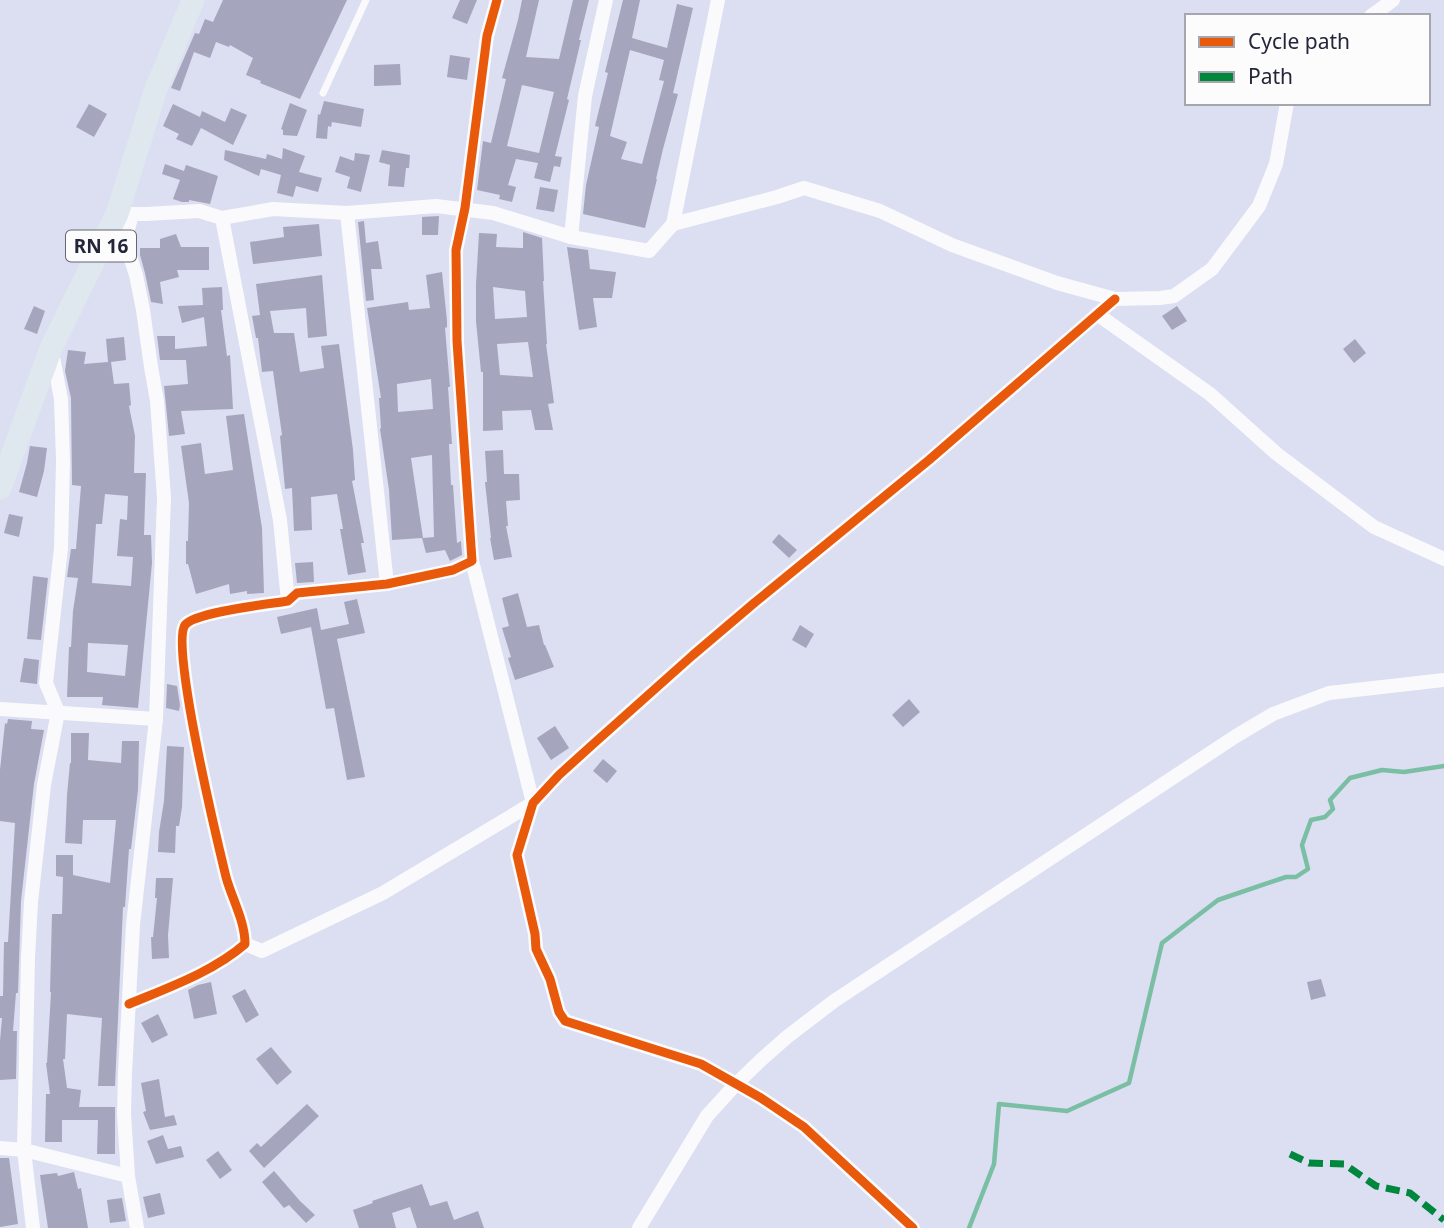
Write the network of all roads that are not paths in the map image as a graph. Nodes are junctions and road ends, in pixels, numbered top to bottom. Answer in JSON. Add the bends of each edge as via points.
{"nodes":[{"id":1,"x":193,"y":0,"type":"edge"},
{"id":2,"x":366,"y":0,"type":"edge"},
{"id":3,"x":497,"y":0,"type":"edge"},
{"id":4,"x":606,"y":0,"type":"edge"},
{"id":5,"x":718,"y":0,"type":"edge"},
{"id":6,"x":1394,"y":0,"type":"edge"},
{"id":7,"x":1374,"y":14,"type":"edge"},
{"id":8,"x":323,"y":93,"type":"dead end"},
{"id":9,"x":1287,"y":105,"type":"edge"},
{"id":10,"x":465,"y":208,"type":"junction"},
{"id":11,"x":347,"y":213,"type":"junction"},
{"id":12,"x":124,"y":214,"type":"junction"},
{"id":13,"x":222,"y":218,"type":"junction"},
{"id":14,"x":673,"y":224,"type":"junction"},
{"id":15,"x":571,"y":237,"type":"junction"},
{"id":16,"x":1115,"y":299,"type":"junction"},
{"id":17,"x":1097,"y":314,"type":"junction"},
{"id":18,"x":51,"y":348,"type":"junction"},
{"id":19,"x":0,"y":488,"type":"edge"},
{"id":20,"x":1444,"y":559,"type":"edge"},
{"id":21,"x":472,"y":561,"type":"junction"},
{"id":22,"x":387,"y":584,"type":"junction"},
{"id":23,"x":288,"y":601,"type":"junction"},
{"id":24,"x":1444,"y":680,"type":"edge"},
{"id":25,"x":0,"y":709,"type":"edge"},
{"id":26,"x":58,"y":712,"type":"junction"},
{"id":27,"x":156,"y":719,"type":"junction"},
{"id":28,"x":533,"y":803,"type":"junction"},
{"id":29,"x":245,"y":944,"type":"junction"},
{"id":30,"x":129,"y":1004,"type":"junction"},
{"id":31,"x":735,"y":1085,"type":"junction"},
{"id":32,"x":0,"y":1148,"type":"edge"},
{"id":33,"x":24,"y":1150,"type":"junction"},
{"id":34,"x":128,"y":1176,"type":"junction"},
{"id":35,"x":33,"y":1228,"type":"edge"},
{"id":36,"x":137,"y":1228,"type":"edge"},
{"id":37,"x":639,"y":1228,"type":"edge"},
{"id":38,"x":913,"y":1228,"type":"edge"}],
"edges":[{"from":1,"to":12,"type":"main road","number":"RN 16","via":[[156,89]]},
{"from":2,"to":8,"type":"lane"},
{"from":3,"to":10,"type":"street","via":[[487,36]]},
{"from":4,"to":15,"type":"street","via":[[585,96]]},
{"from":5,"to":14,"type":"street"},
{"from":6,"to":7,"type":"street"},
{"from":9,"to":16,"type":"street","via":[[1276,164],[1259,206],[1213,269],[1174,296]]},
{"from":10,"to":11,"type":"street"},
{"from":10,"to":15,"type":"street"},
{"from":10,"to":21,"type":"street","via":[[456,250],[457,341]]},
{"from":11,"to":13,"type":"street","via":[[273,209]]},
{"from":11,"to":22,"type":"street"},
{"from":12,"to":13,"type":"street","via":[[199,211]]},
{"from":12,"to":18,"type":"main road","number":"RN 16"},
{"from":12,"to":27,"type":"street","via":[[125,241],[141,298],[157,401],[164,498]]},
{"from":13,"to":23,"type":"street","via":[[280,520]]},
{"from":14,"to":15,"type":"street","via":[[649,251]]},
{"from":14,"to":16,"type":"street","via":[[804,188],[880,211],[951,245],[1057,283]]},
{"from":16,"to":17,"type":"street"},
{"from":17,"to":20,"type":"street","via":[[1210,394],[1277,454],[1374,527]]},
{"from":17,"to":28,"type":"street","via":[[733,621]]},
{"from":18,"to":19,"type":"main road","number":"RN 16"},
{"from":18,"to":26,"type":"street","via":[[61,399],[63,461],[61,548],[46,682]]},
{"from":21,"to":22,"type":"street","via":[[453,570]]},
{"from":21,"to":28,"type":"street"},
{"from":22,"to":23,"type":"street","via":[[297,593]]},
{"from":23,"to":29,"type":"street","via":[[190,620],[183,626],[181,639],[215,834]]},
{"from":24,"to":31,"type":"street","via":[[1329,693],[1273,714],[834,1001]]},
{"from":25,"to":26,"type":"street"},
{"from":26,"to":27,"type":"street"},
{"from":26,"to":33,"type":"street","via":[[44,785],[31,902]]},
{"from":27,"to":30,"type":"street"},
{"from":28,"to":29,"type":"street","via":[[383,893],[262,951]]},
{"from":28,"to":31,"type":"street","via":[[517,855],[536,949],[565,1021],[701,1065]]},
{"from":29,"to":30,"type":"street","via":[[215,965]]},
{"from":30,"to":34,"type":"street","via":[[124,1114]]},
{"from":31,"to":37,"type":"street","via":[[707,1116]]},
{"from":31,"to":38,"type":"street","via":[[803,1127]]},
{"from":32,"to":33,"type":"street"},
{"from":33,"to":34,"type":"street"},
{"from":33,"to":35,"type":"street"},
{"from":34,"to":36,"type":"street"}]}
